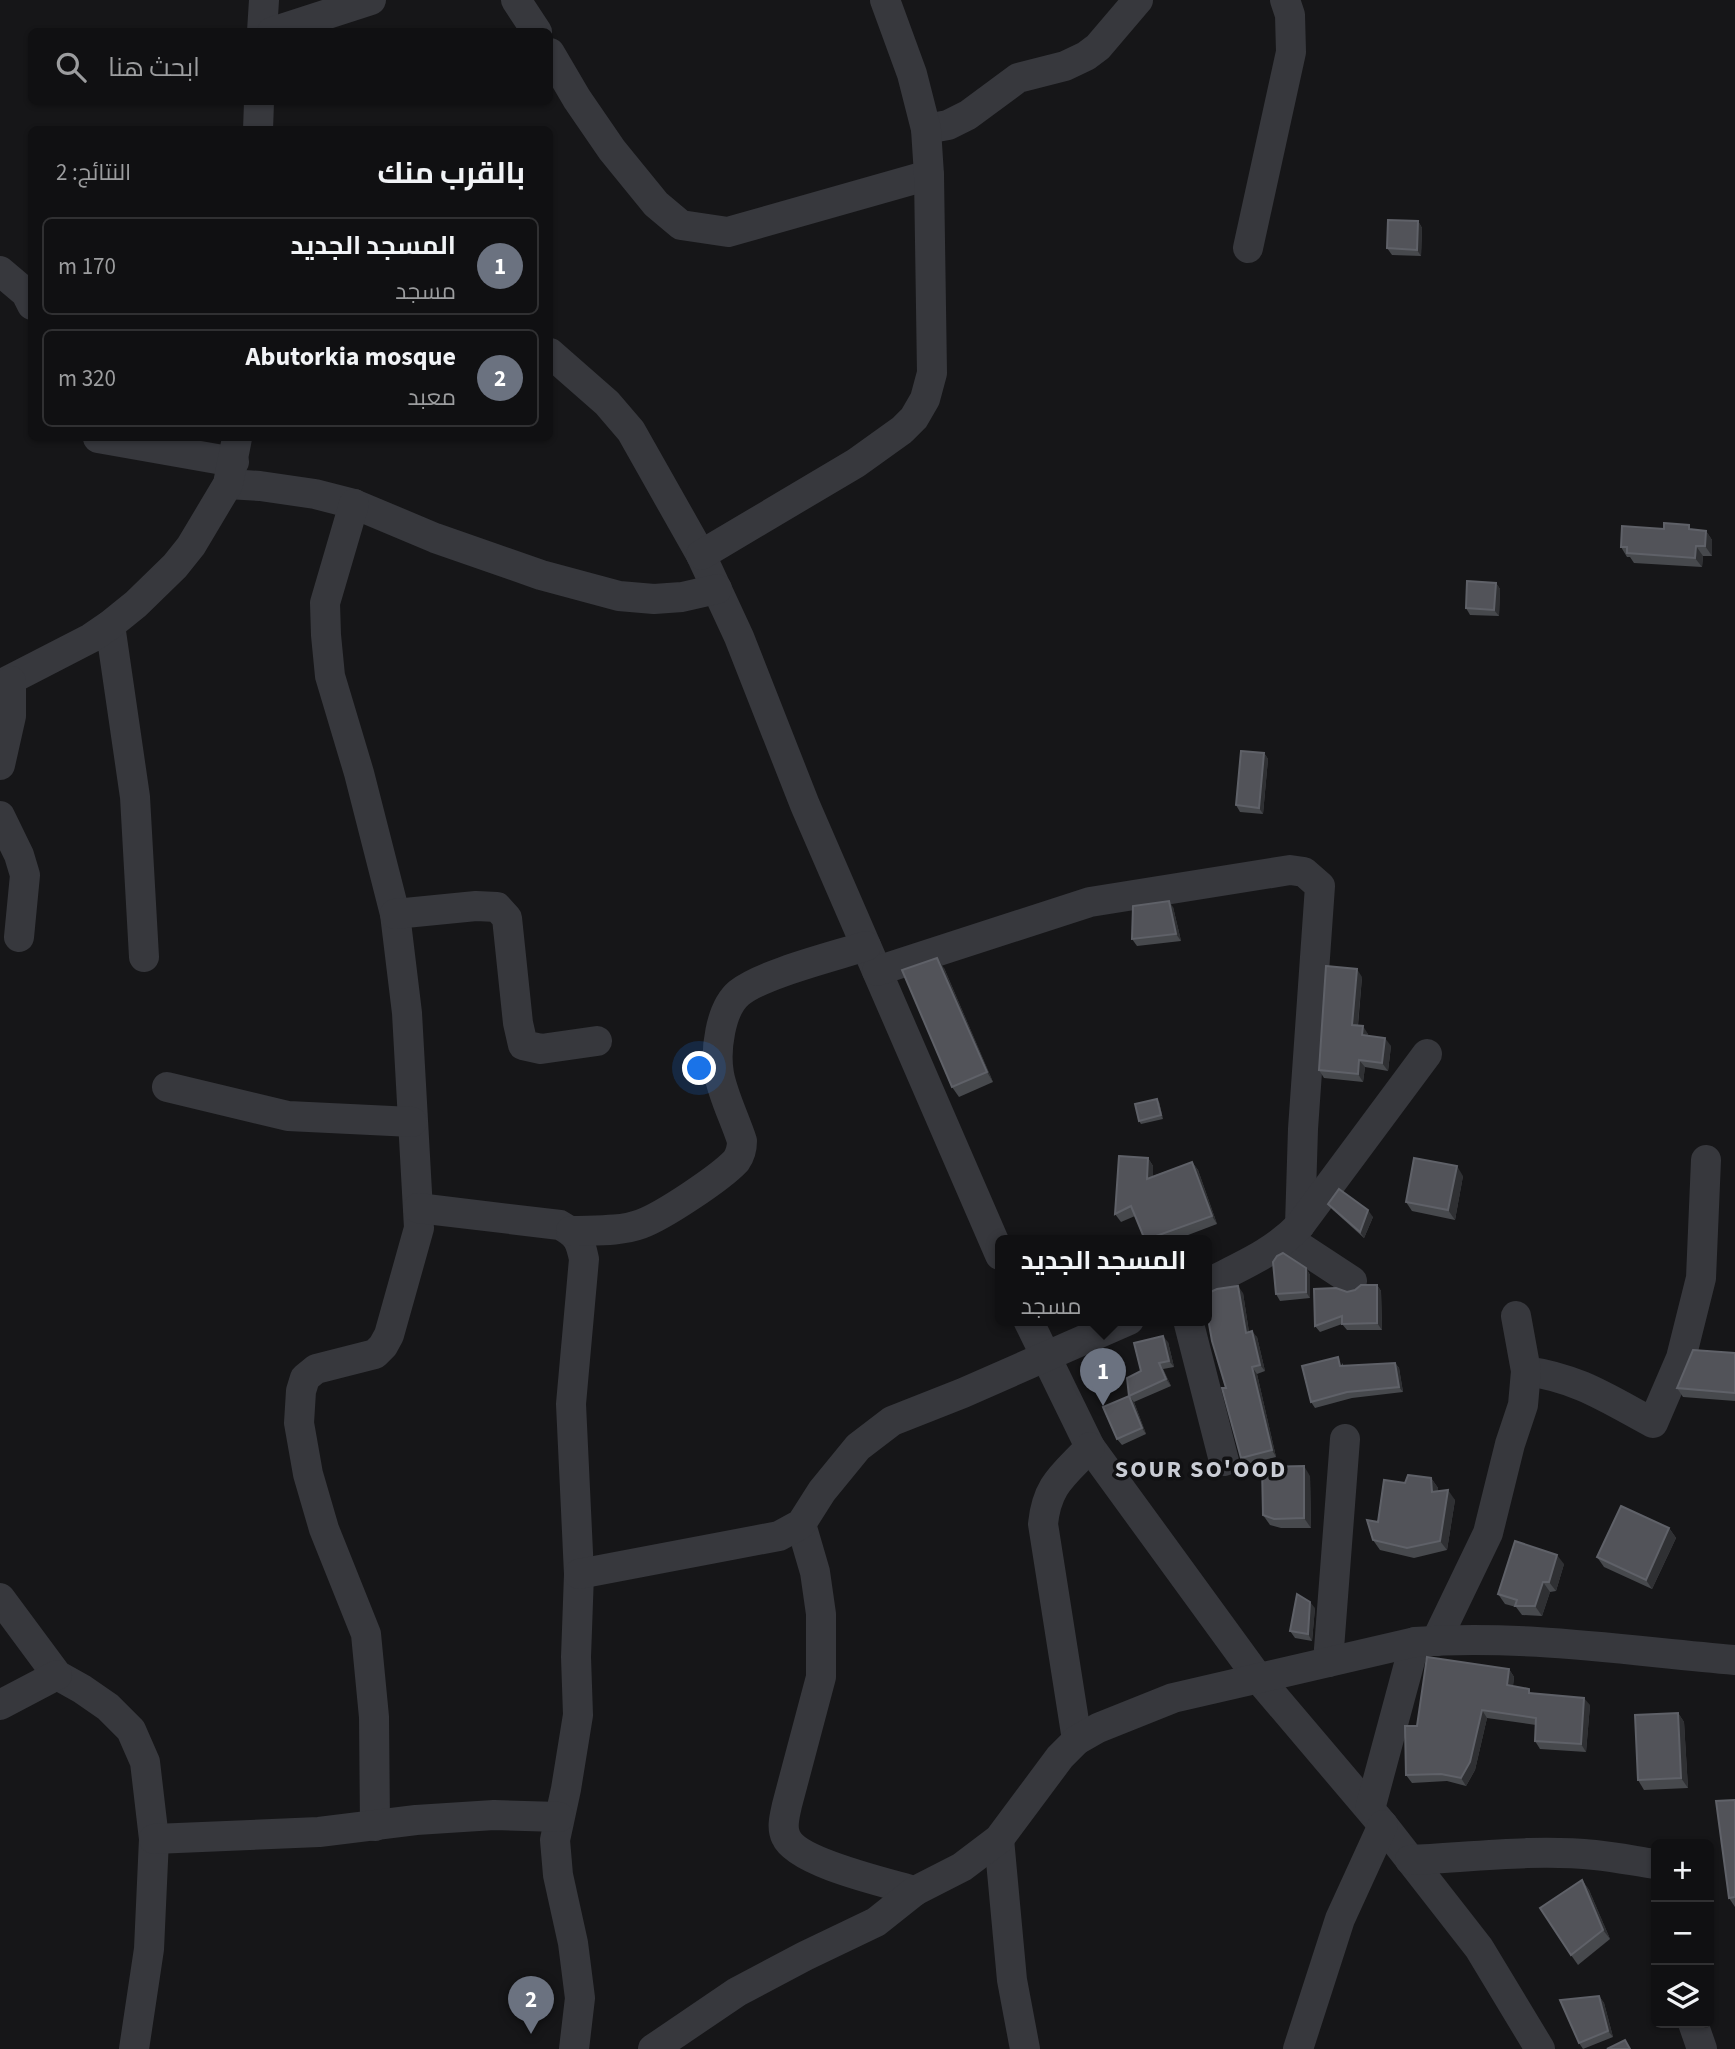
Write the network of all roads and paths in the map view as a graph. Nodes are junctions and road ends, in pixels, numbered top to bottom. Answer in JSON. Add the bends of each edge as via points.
{"nodes":[{"id":1,"x":264,"y":0,"type":"edge"},
{"id":2,"x":371,"y":0,"type":"edge"},
{"id":3,"x":516,"y":0,"type":"edge"},
{"id":4,"x":885,"y":0,"type":"edge"},
{"id":5,"x":1138,"y":0,"type":"edge"},
{"id":6,"x":1285,"y":0,"type":"edge"},
{"id":7,"x":262,"y":28,"type":"edge"},
{"id":8,"x":284,"y":28,"type":"edge"},
{"id":9,"x":534,"y":28,"type":"edge"},
{"id":10,"x":553,"y":58,"type":"edge"},
{"id":11,"x":259,"y":105,"type":"edge"},
{"id":12,"x":258,"y":126,"type":"edge"},
{"id":13,"x":926,"y":129,"type":"junction"},
{"id":14,"x":929,"y":175,"type":"junction"},
{"id":15,"x":1248,"y":248,"type":"dead end"},
{"id":16,"x":0,"y":271,"type":"edge"},
{"id":17,"x":28,"y":295,"type":"edge"},
{"id":18,"x":553,"y":356,"type":"edge"},
{"id":19,"x":116,"y":441,"type":"edge"},
{"id":20,"x":233,"y":461,"type":"edge"},
{"id":21,"x":354,"y":504,"type":"junction"},
{"id":22,"x":701,"y":555,"type":"junction"},
{"id":23,"x":717,"y":589,"type":"junction"},
{"id":24,"x":110,"y":625,"type":"junction"},
{"id":25,"x":5,"y":683,"type":"edge"},
{"id":26,"x":0,"y":765,"type":"edge"},
{"id":27,"x":0,"y":816,"type":"edge"},
{"id":28,"x":395,"y":914,"type":"junction"},
{"id":29,"x":19,"y":937,"type":"dead end"},
{"id":30,"x":144,"y":957,"type":"dead end"},
{"id":31,"x":871,"y":959,"type":"junction"},
{"id":32,"x":597,"y":1041,"type":"dead end"},
{"id":33,"x":1427,"y":1054,"type":"dead end"},
{"id":34,"x":167,"y":1087,"type":"dead end"},
{"id":35,"x":412,"y":1122,"type":"junction"},
{"id":36,"x":1706,"y":1160,"type":"dead end"},
{"id":37,"x":418,"y":1208,"type":"junction"},
{"id":38,"x":570,"y":1231,"type":"junction"},
{"id":39,"x":1294,"y":1232,"type":"junction"},
{"id":40,"x":995,"y":1244,"type":"edge"},
{"id":41,"x":1212,"y":1281,"type":"edge"},
{"id":42,"x":1352,"y":1281,"type":"dead end"},
{"id":43,"x":1516,"y":1316,"type":"dead end"},
{"id":44,"x":1031,"y":1326,"type":"edge"},
{"id":45,"x":1116,"y":1326,"type":"edge"},
{"id":46,"x":1190,"y":1326,"type":"edge"},
{"id":47,"x":1046,"y":1358,"type":"junction"},
{"id":48,"x":1525,"y":1371,"type":"junction"},
{"id":49,"x":1345,"y":1438,"type":"dead end"},
{"id":50,"x":1090,"y":1447,"type":"junction"},
{"id":51,"x":1224,"y":1461,"type":"dead end"},
{"id":52,"x":801,"y":1524,"type":"junction"},
{"id":53,"x":579,"y":1574,"type":"junction"},
{"id":54,"x":0,"y":1598,"type":"edge"},
{"id":55,"x":1426,"y":1641,"type":"junction"},
{"id":56,"x":1735,"y":1660,"type":"edge"},
{"id":57,"x":1328,"y":1662,"type":"junction"},
{"id":58,"x":57,"y":1675,"type":"junction"},
{"id":59,"x":1259,"y":1679,"type":"junction"},
{"id":60,"x":0,"y":1705,"type":"edge"},
{"id":61,"x":1077,"y":1740,"type":"junction"},
{"id":62,"x":559,"y":1816,"type":"junction"},
{"id":63,"x":1376,"y":1817,"type":"junction"},
{"id":64,"x":375,"y":1825,"type":"junction"},
{"id":65,"x":154,"y":1839,"type":"junction"},
{"id":66,"x":999,"y":1839,"type":"junction"},
{"id":67,"x":1410,"y":1860,"type":"junction"},
{"id":68,"x":1651,"y":1864,"type":"edge"},
{"id":69,"x":915,"y":1891,"type":"junction"},
{"id":70,"x":1695,"y":2028,"type":"edge"},
{"id":71,"x":134,"y":2049,"type":"edge"},
{"id":72,"x":574,"y":2049,"type":"edge"},
{"id":73,"x":653,"y":2049,"type":"edge"},
{"id":74,"x":1025,"y":2049,"type":"edge"},
{"id":75,"x":1298,"y":2049,"type":"edge"},
{"id":76,"x":1540,"y":2049,"type":"edge"},
{"id":77,"x":1702,"y":2049,"type":"edge"}],
"edges":[{"from":1,"to":7,"type":"street"},
{"from":2,"to":8,"type":"street"},
{"from":3,"to":9,"type":"street"},
{"from":4,"to":13,"type":"street"},
{"from":5,"to":13,"type":"street","via":[[1086,56],[1018,78],[968,115]]},
{"from":6,"to":15,"type":"street","via":[[1291,52]]},
{"from":10,"to":14,"type":"street","via":[[611,150],[656,204],[681,225],[728,232]]},
{"from":11,"to":12,"type":"street"},
{"from":13,"to":14,"type":"street"},
{"from":14,"to":22,"type":"street","via":[[932,373],[914,418],[856,463]]},
{"from":16,"to":17,"type":"street"},
{"from":18,"to":22,"type":"street","via":[[607,402],[631,431]]},
{"from":19,"to":20,"type":"street"},
{"from":20,"to":21,"type":"street","via":[[260,486]]},
{"from":20,"to":24,"type":"street","via":[[191,546]]},
{"from":21,"to":23,"type":"street","via":[[541,576],[619,596],[673,598]]},
{"from":21,"to":28,"type":"street","via":[[325,603],[328,662]]},
{"from":22,"to":23,"type":"street"},
{"from":23,"to":31,"type":"street"},
{"from":24,"to":25,"type":"street"},
{"from":24,"to":30,"type":"street","via":[[135,797]]},
{"from":25,"to":26,"type":"street","via":[[11,716]]},
{"from":27,"to":29,"type":"street","via":[[25,875]]},
{"from":28,"to":32,"type":"street","via":[[496,907],[507,918],[523,1045],[541,1049]]},
{"from":28,"to":35,"type":"street","via":[[407,1013]]},
{"from":31,"to":38,"type":"street","via":[[767,979],[739,993],[719,1032],[717,1053],[719,1075],[742,1140],[737,1159],[642,1224]]},
{"from":31,"to":39,"type":"street","via":[[1090,902],[1290,870],[1304,872],[1320,886]]},
{"from":31,"to":40,"type":"street"},
{"from":33,"to":39,"type":"street"},
{"from":34,"to":35,"type":"street","via":[[288,1116]]},
{"from":35,"to":37,"type":"street"},
{"from":36,"to":48,"type":"street","via":[[1701,1278],[1681,1358],[1653,1423],[1577,1382]]},
{"from":37,"to":38,"type":"street","via":[[560,1225]]},
{"from":37,"to":64,"type":"street","via":[[419,1228],[383,1346],[375,1354],[316,1369],[305,1378],[301,1391],[299,1423],[308,1474],[324,1529],[366,1634],[374,1717]]},
{"from":38,"to":53,"type":"street","via":[[580,1242],[584,1259],[571,1404]]},
{"from":39,"to":41,"type":"street","via":[[1270,1251]]},
{"from":39,"to":42,"type":"street"},
{"from":43,"to":48,"type":"street"},
{"from":44,"to":47,"type":"street"},
{"from":45,"to":47,"type":"street"},
{"from":46,"to":51,"type":"street"},
{"from":47,"to":50,"type":"street"},
{"from":47,"to":52,"type":"street","via":[[892,1421],[858,1447]]},
{"from":48,"to":55,"type":"street","via":[[1523,1405],[1488,1533]]},
{"from":49,"to":57,"type":"street"},
{"from":50,"to":59,"type":"street"},
{"from":50,"to":61,"type":"street","via":[[1053,1486],[1045,1504],[1044,1524]]},
{"from":52,"to":53,"type":"street","via":[[779,1536]]},
{"from":52,"to":69,"type":"street","via":[[821,1614],[821,1677],[787,1805],[786,1839],[825,1864]]},
{"from":53,"to":62,"type":"street","via":[[578,1716]]},
{"from":54,"to":58,"type":"street"},
{"from":55,"to":56,"type":"street","via":[[1555,1644]]},
{"from":55,"to":57,"type":"street"},
{"from":55,"to":63,"type":"street"},
{"from":57,"to":59,"type":"street"},
{"from":58,"to":60,"type":"street"},
{"from":58,"to":65,"type":"street","via":[[108,1707],[131,1730],[145,1762]]},
{"from":59,"to":61,"type":"street","via":[[1173,1698]]},
{"from":59,"to":63,"type":"street"},
{"from":61,"to":66,"type":"street"},
{"from":62,"to":64,"type":"street","via":[[494,1815]]},
{"from":62,"to":72,"type":"street","via":[[555,1840],[558,1875],[580,1998]]},
{"from":63,"to":67,"type":"street"},
{"from":63,"to":75,"type":"street"},
{"from":64,"to":65,"type":"street"},
{"from":65,"to":71,"type":"street","via":[[149,1949]]},
{"from":66,"to":69,"type":"street","via":[[962,1867]]},
{"from":66,"to":74,"type":"street","via":[[1012,1980]]},
{"from":67,"to":68,"type":"street","via":[[1553,1853]]},
{"from":67,"to":76,"type":"street","via":[[1479,1948]]},
{"from":69,"to":73,"type":"street","via":[[876,1922],[737,1993]]},
{"from":70,"to":77,"type":"street"}]}
